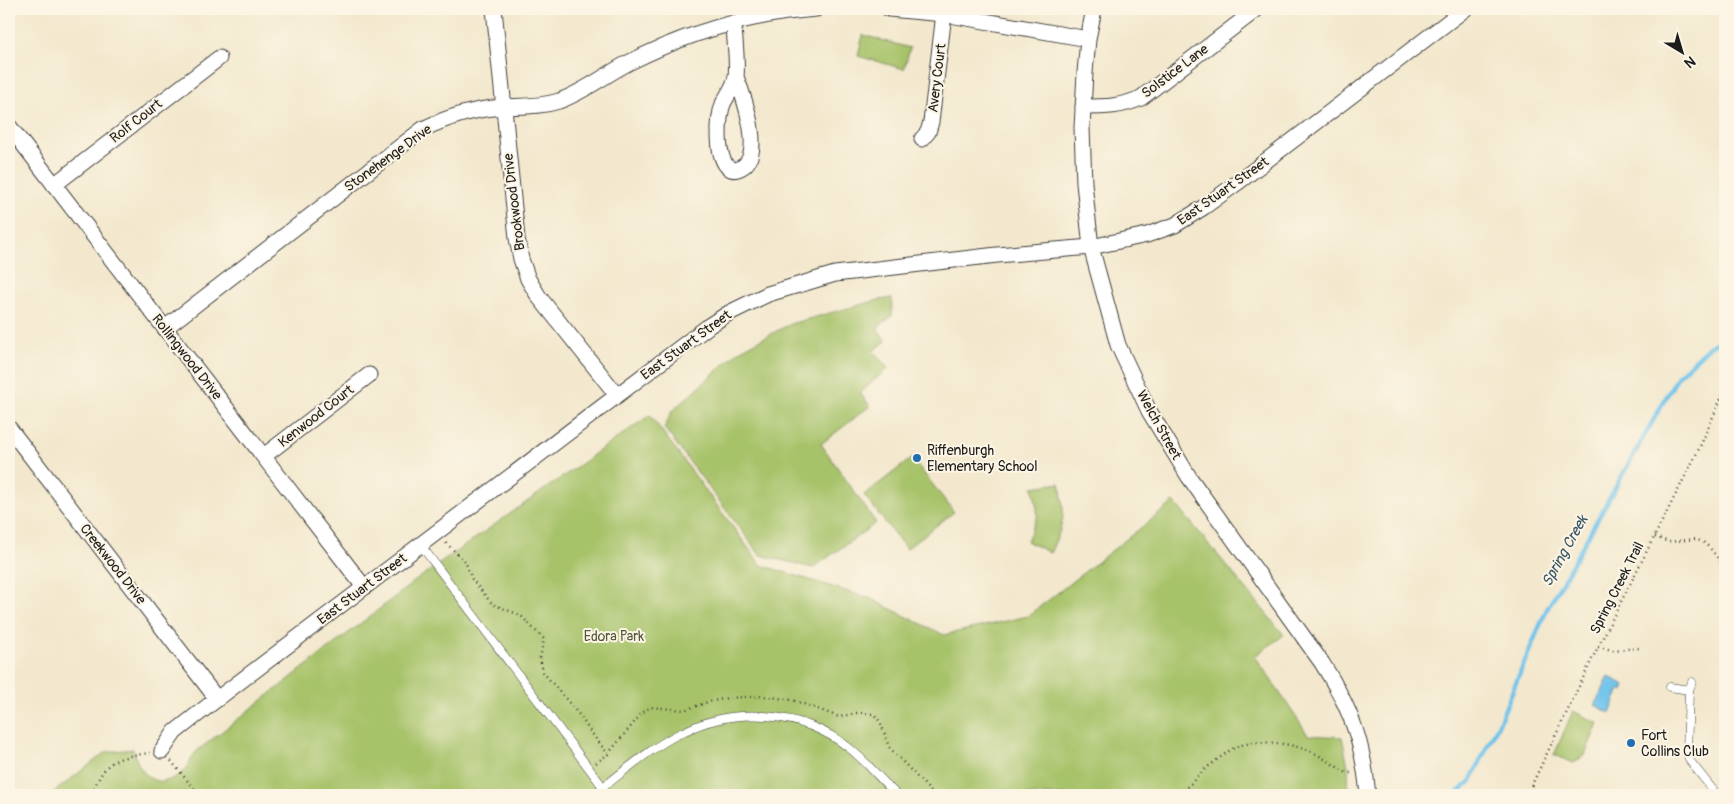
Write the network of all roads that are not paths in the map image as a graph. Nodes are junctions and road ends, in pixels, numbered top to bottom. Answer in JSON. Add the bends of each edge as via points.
{"nodes":[{"id":1,"x":494,"y":9,"type":"edge"},
{"id":2,"x":809,"y":9,"type":"edge"},
{"id":3,"x":889,"y":9,"type":"edge"},
{"id":4,"x":1094,"y":9,"type":"edge"},
{"id":5,"x":1257,"y":9,"type":"edge"},
{"id":6,"x":1465,"y":9,"type":"edge"},
{"id":7,"x":944,"y":14,"type":"junction"},
{"id":8,"x":734,"y":23,"type":"junction"},
{"id":9,"x":1088,"y":39,"type":"junction"},
{"id":10,"x":219,"y":58,"type":"dead end"},
{"id":11,"x":736,"y":77,"type":"junction"},
{"id":12,"x":504,"y":107,"type":"junction"},
{"id":13,"x":1083,"y":107,"type":"junction"},
{"id":14,"x":9,"y":126,"type":"edge"},
{"id":15,"x":922,"y":140,"type":"dead end"},
{"id":16,"x":54,"y":185,"type":"junction"},
{"id":17,"x":1091,"y":247,"type":"junction"},
{"id":18,"x":165,"y":328,"type":"junction"},
{"id":19,"x":369,"y":375,"type":"dead end"},
{"id":20,"x":617,"y":395,"type":"junction"},
{"id":21,"x":9,"y":428,"type":"edge"},
{"id":22,"x":264,"y":456,"type":"junction"},
{"id":23,"x":420,"y":544,"type":"junction"},
{"id":24,"x":364,"y":588,"type":"junction"},
{"id":25,"x":1692,"y":682,"type":"dead end"},
{"id":26,"x":1670,"y":687,"type":"dead end"},
{"id":27,"x":1689,"y":690,"type":"junction"},
{"id":28,"x":217,"y":699,"type":"junction"},
{"id":29,"x":162,"y":751,"type":"road end"},
{"id":30,"x":603,"y":788,"type":"junction"},
{"id":31,"x":1368,"y":791,"type":"edge"},
{"id":32,"x":593,"y":795,"type":"edge"},
{"id":33,"x":897,"y":795,"type":"edge"},
{"id":34,"x":1716,"y":795,"type":"edge"}],
"edges":[{"from":1,"to":12,"type":"street","name":"Brookwood Drive"},
{"from":2,"to":8,"type":"street","name":"Stonehenge Drive"},
{"from":3,"to":7,"type":"street"},
{"from":4,"to":9,"type":"street","name":"Welch Street"},
{"from":5,"to":13,"type":"street","name":"Solstice Lane","via":[[1142,98],[1126,105]]},
{"from":6,"to":17,"type":"street","name":"East Stuart Street","via":[[1204,208],[1175,225],[1147,235]]},
{"from":7,"to":9,"type":"street"},
{"from":7,"to":15,"type":"street","name":"Avery Court","via":[[931,122]]},
{"from":8,"to":11,"type":"street"},
{"from":8,"to":12,"type":"street","name":"Stonehenge Drive","via":[[659,48],[557,102]]},
{"from":9,"to":13,"type":"street","name":"Welch Street"},
{"from":10,"to":16,"type":"street","name":"Rolf Court"},
{"from":11,"to":11,"type":"street","via":[[723,104],[720,144],[721,157],[730,169],[736,170],[748,162],[752,147],[746,103]]},
{"from":12,"to":18,"type":"street","name":"Stonehenge Drive","via":[[455,115],[423,129]]},
{"from":12,"to":20,"type":"street","name":"Brookwood Drive","via":[[520,259],[539,297]]},
{"from":13,"to":17,"type":"street","name":"Welch Street","via":[[1084,183]]},
{"from":14,"to":16,"type":"street","name":"Rollingwood Drive"},
{"from":16,"to":18,"type":"street","name":"Rollingwood Drive"},
{"from":17,"to":20,"type":"street","name":"East Stuart Street","via":[[835,274],[800,283],[768,294],[722,317]]},
{"from":17,"to":31,"type":"street","name":"Welch Street","via":[[1118,345],[1149,411],[1189,477],[1339,689],[1356,728]]},
{"from":18,"to":22,"type":"street","name":"Rollingwood Drive"},
{"from":19,"to":22,"type":"street","name":"Kenwood Court"},
{"from":20,"to":23,"type":"street","name":"East Stuart Street"},
{"from":21,"to":28,"type":"street","name":"Creekwood Drive"},
{"from":22,"to":24,"type":"street","name":"Rollingwood Drive"},
{"from":23,"to":24,"type":"street","name":"East Stuart Street"},
{"from":23,"to":30,"type":"lane"},
{"from":24,"to":28,"type":"street","name":"East Stuart Street"},
{"from":25,"to":27,"type":"lane"},
{"from":26,"to":27,"type":"lane"},
{"from":27,"to":34,"type":"lane","via":[[1687,753]]},
{"from":28,"to":29,"type":"street","name":"East Stuart Street","via":[[175,732]]},
{"from":30,"to":32,"type":"lane"},
{"from":30,"to":33,"type":"lane","via":[[681,732],[711,721],[766,716],[810,726],[837,740],[856,754]]}]}
